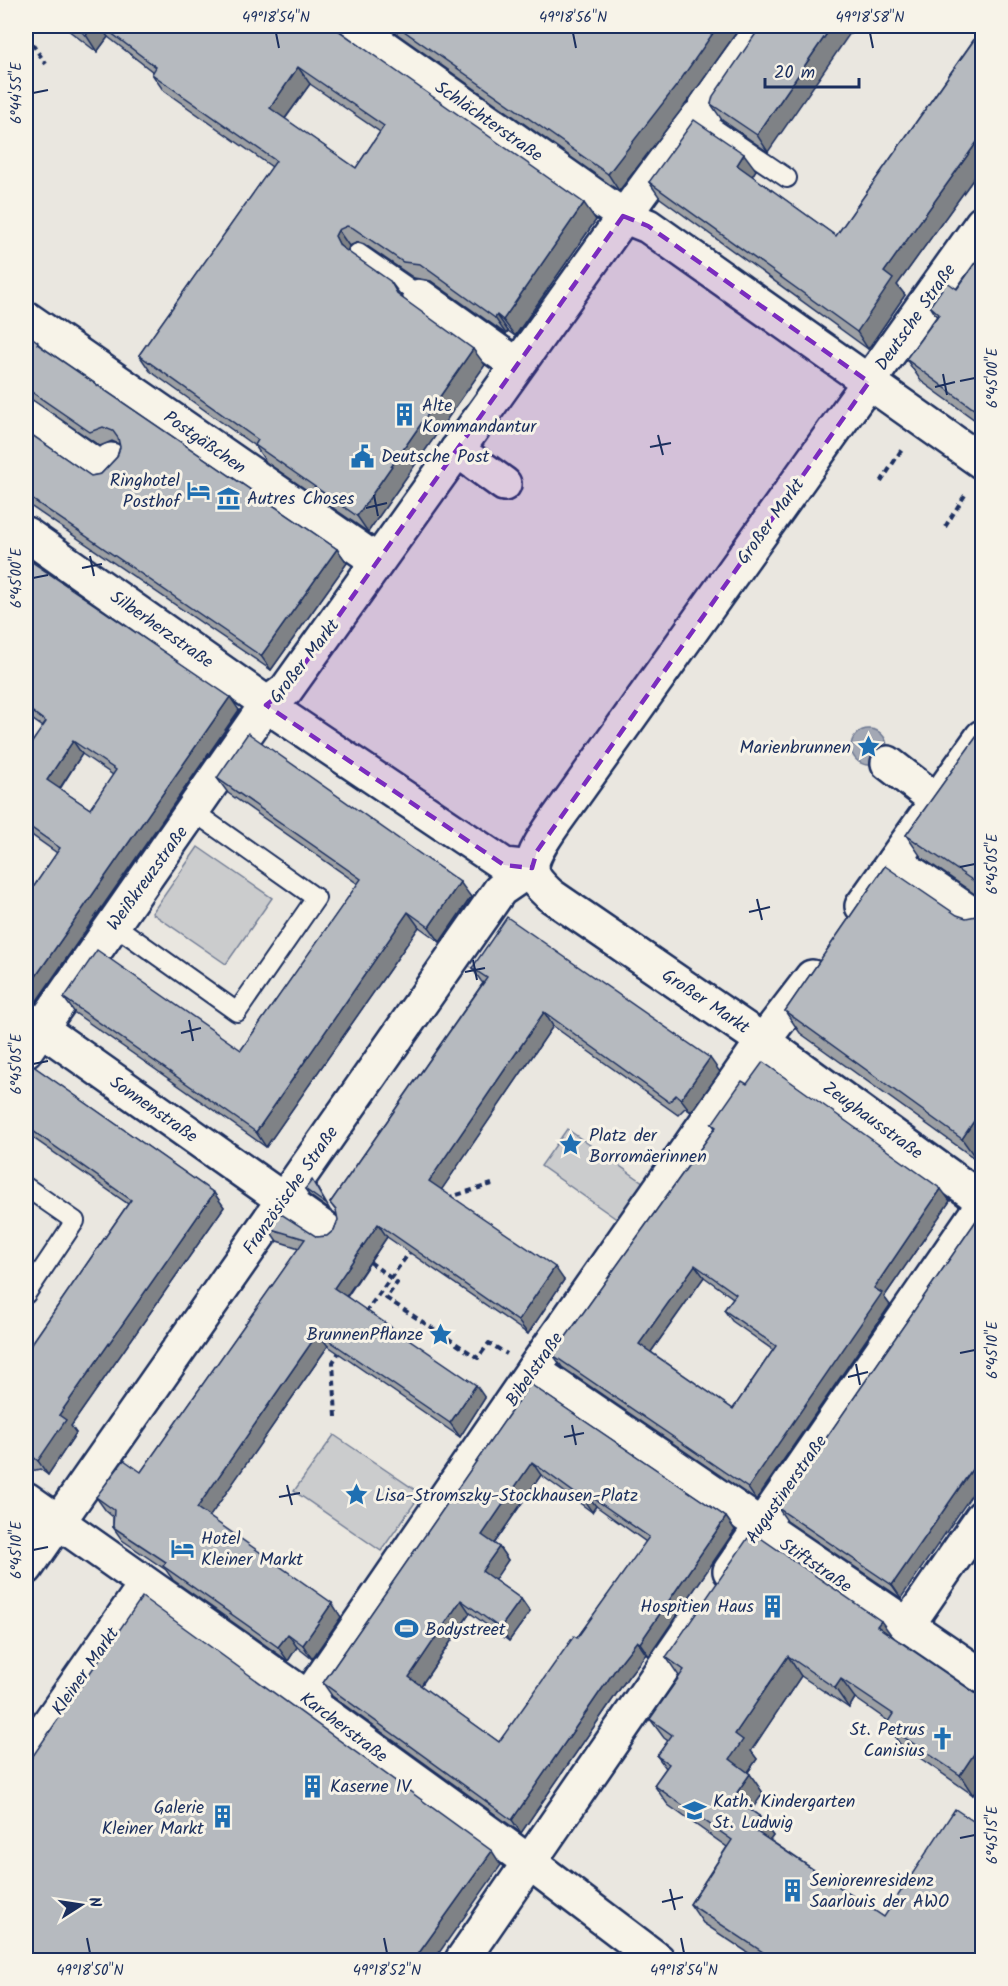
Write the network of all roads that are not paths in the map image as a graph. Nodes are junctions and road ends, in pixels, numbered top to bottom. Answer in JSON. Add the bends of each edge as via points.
{"nodes":[{"id":1,"x":354,"y":26,"type":"edge"},
{"id":2,"x":763,"y":26,"type":"edge"},
{"id":3,"x":705,"y":113,"type":"junction"},
{"id":4,"x":787,"y":178,"type":"dead end"},
{"id":5,"x":632,"y":205,"type":"junction"},
{"id":6,"x":982,"y":223,"type":"edge"},
{"id":7,"x":358,"y":253,"type":"edge"},
{"id":8,"x":420,"y":296,"type":"joint"},
{"id":9,"x":26,"y":318,"type":"edge"},
{"id":10,"x":517,"y":365,"type":"junction"},
{"id":11,"x":870,"y":382,"type":"junction"},
{"id":12,"x":35,"y":428,"type":"edge"},
{"id":13,"x":457,"y":450,"type":"junction"},
{"id":14,"x":111,"y":460,"type":"edge"},
{"id":15,"x":982,"y":462,"type":"edge"},
{"id":16,"x":504,"y":484,"type":"dead end"},
{"id":17,"x":26,"y":534,"type":"edge"},
{"id":18,"x":377,"y":561,"type":"junction"},
{"id":19,"x":266,"y":705,"type":"junction"},
{"id":20,"x":982,"y":739,"type":"edge"},
{"id":21,"x":888,"y":763,"type":"dead end"},
{"id":22,"x":937,"y":801,"type":"junction"},
{"id":23,"x":194,"y":812,"type":"junction"},
{"id":24,"x":894,"y":861,"type":"junction"},
{"id":25,"x":532,"y":868,"type":"junction"},
{"id":26,"x":982,"y":921,"type":"edge"},
{"id":27,"x":113,"y":924,"type":"junction"},
{"id":28,"x":847,"y":927,"type":"edge"},
{"id":29,"x":827,"y":955,"type":"edge"},
{"id":30,"x":30,"y":1032,"type":"edge"},
{"id":31,"x":764,"y":1041,"type":"junction"},
{"id":32,"x":26,"y":1186,"type":"edge"},
{"id":33,"x":283,"y":1200,"type":"junction"},
{"id":34,"x":982,"y":1200,"type":"edge"},
{"id":35,"x":982,"y":1205,"type":"edge"},
{"id":36,"x":329,"y":1232,"type":"edge"},
{"id":37,"x":26,"y":1294,"type":"edge"},
{"id":38,"x":522,"y":1363,"type":"junction"},
{"id":39,"x":26,"y":1498,"type":"edge"},
{"id":40,"x":982,"y":1517,"type":"edge"},
{"id":41,"x":58,"y":1521,"type":"junction"},
{"id":42,"x":760,"y":1527,"type":"junction"},
{"id":43,"x":26,"y":1568,"type":"edge"},
{"id":44,"x":145,"y":1585,"type":"junction"},
{"id":45,"x":907,"y":1626,"type":"junction"},
{"id":46,"x":982,"y":1676,"type":"edge"},
{"id":47,"x":308,"y":1698,"type":"junction"},
{"id":48,"x":26,"y":1756,"type":"edge"},
{"id":49,"x":529,"y":1862,"type":"junction"},
{"id":50,"x":462,"y":1960,"type":"edge"},
{"id":51,"x":658,"y":1960,"type":"edge"}],
"edges":[{"from":1,"to":5,"type":"street","name":"Schlächterstraße"},
{"from":2,"to":3,"type":"street","name":"Großer Markt","via":[[706,105]]},
{"from":3,"to":4,"type":"lane","via":[[712,127]]},
{"from":3,"to":5,"type":"street","name":"Großer Markt","via":[[696,118]]},
{"from":5,"to":10,"type":"street","name":"Großer Markt"},
{"from":5,"to":11,"type":"street","via":[[648,226]]},
{"from":6,"to":11,"type":"street","name":"Deutsche Straße"},
{"from":7,"to":8,"type":"lane"},
{"from":8,"to":10,"type":"street"},
{"from":9,"to":18,"type":"street","name":"Postgäßchen","via":[[144,412]]},
{"from":10,"to":13,"type":"street","name":"Großer Markt"},
{"from":11,"to":15,"type":"street"},
{"from":11,"to":25,"type":"street","name":"Großer Markt","via":[[570,801],[537,851]]},
{"from":12,"to":14,"type":"street","via":[[103,471]]},
{"from":13,"to":16,"type":"street"},
{"from":13,"to":18,"type":"street","name":"Großer Markt"},
{"from":17,"to":19,"type":"street","name":"Silberherzstraße"},
{"from":18,"to":19,"type":"street","name":"Großer Markt","via":[[286,690]]},
{"from":19,"to":23,"type":"street","name":"Weißkreuzstraße"},
{"from":19,"to":25,"type":"street","name":"Großer Markt","via":[[504,865]]},
{"from":20,"to":22,"type":"street"},
{"from":21,"to":22,"type":"street"},
{"from":22,"to":24,"type":"street"},
{"from":23,"to":27,"type":"street","name":"Weißkreuzstraße"},
{"from":23,"to":27,"type":"lane","via":[[316,898],[237,1012]]},
{"from":24,"to":26,"type":"street"},
{"from":24,"to":28,"type":"street"},
{"from":25,"to":31,"type":"street","name":"Großer Markt","via":[[535,879],[550,895]]},
{"from":25,"to":33,"type":"street","name":"Französische Straße","via":[[500,890]]},
{"from":27,"to":30,"type":"street","name":"Weißkreuzstraße"},
{"from":29,"to":31,"type":"street","name":"Großer Markt"},
{"from":30,"to":33,"type":"street","name":"Sonnenstraße"},
{"from":31,"to":34,"type":"street","name":"Zeughausstraße"},
{"from":31,"to":38,"type":"street","name":"Bibelstraße"},
{"from":32,"to":37,"type":"lane","via":[[75,1221]]},
{"from":33,"to":36,"type":"street"},
{"from":33,"to":41,"type":"street","name":"Französische Straße"},
{"from":35,"to":42,"type":"street","name":"Augustinerstraße"},
{"from":38,"to":42,"type":"street","name":"Stiftstraße"},
{"from":38,"to":47,"type":"street","name":"Bibelstraße"},
{"from":39,"to":41,"type":"street","name":"Karcherstraße"},
{"from":40,"to":45,"type":"street"},
{"from":41,"to":43,"type":"street"},
{"from":41,"to":44,"type":"street","name":"Karcherstraße"},
{"from":42,"to":45,"type":"street","name":"Stiftstraße"},
{"from":42,"to":49,"type":"street","name":"Augustinerstraße"},
{"from":44,"to":47,"type":"street","name":"Karcherstraße"},
{"from":44,"to":48,"type":"street","name":"Kleiner Markt"},
{"from":45,"to":46,"type":"street","name":"Stiftstraße"},
{"from":47,"to":49,"type":"street","name":"Karcherstraße"},
{"from":49,"to":50,"type":"street","name":"Augustinerstraße"},
{"from":49,"to":51,"type":"street","name":"Karcherstraße"}]}
